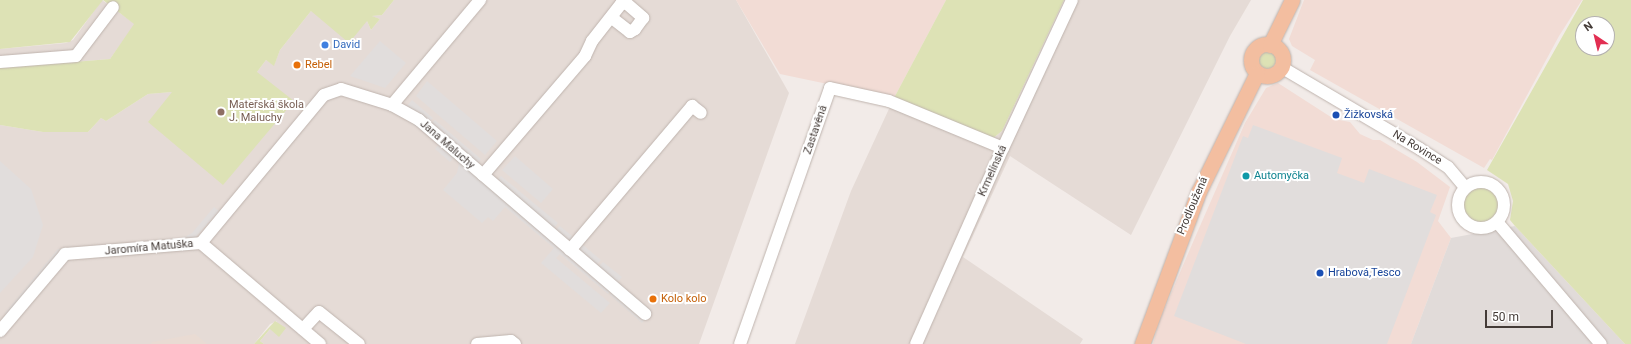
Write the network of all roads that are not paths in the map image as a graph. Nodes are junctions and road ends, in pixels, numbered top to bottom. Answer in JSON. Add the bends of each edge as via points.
{"nodes":[{"id":1,"x":480,"y":0,"type":"edge"},
{"id":2,"x":1072,"y":0,"type":"edge"},
{"id":3,"x":1292,"y":0,"type":"edge"},
{"id":4,"x":113,"y":8,"type":"dead end"},
{"id":5,"x":611,"y":17,"type":"dead end"},
{"id":6,"x":1270,"y":45,"type":"junction"},
{"id":7,"x":0,"y":62,"type":"edge"},
{"id":8,"x":1281,"y":67,"type":"junction"},
{"id":9,"x":1257,"y":73,"type":"junction"},
{"id":10,"x":392,"y":105,"type":"junction"},
{"id":11,"x":701,"y":114,"type":"dead end"},
{"id":12,"x":1002,"y":148,"type":"junction"},
{"id":13,"x":483,"y":175,"type":"junction"},
{"id":14,"x":1465,"y":187,"type":"junction"},
{"id":15,"x":1497,"y":222,"type":"junction"},
{"id":16,"x":202,"y":243,"type":"junction"},
{"id":17,"x":570,"y":250,"type":"junction"},
{"id":18,"x":645,"y":314,"type":"dead end"},
{"id":19,"x":303,"y":329,"type":"junction"},
{"id":20,"x":0,"y":331,"type":"edge"},
{"id":21,"x":320,"y":344,"type":"edge"},
{"id":22,"x":359,"y":344,"type":"edge"},
{"id":23,"x":477,"y":344,"type":"edge"},
{"id":24,"x":515,"y":344,"type":"edge"},
{"id":25,"x":740,"y":344,"type":"edge"},
{"id":26,"x":916,"y":344,"type":"edge"},
{"id":27,"x":1142,"y":344,"type":"edge"},
{"id":28,"x":1601,"y":344,"type":"edge"}],
"edges":[{"from":1,"to":10,"type":"street"},
{"from":2,"to":12,"type":"street","name":"Krmelínská"},
{"from":3,"to":6,"type":"main road"},
{"from":4,"to":7,"type":"street","via":[[76,56]]},
{"from":5,"to":13,"type":"street","via":[[592,41],[585,56]]},
{"from":6,"to":8,"type":"main road","via":[[1282,55]]},
{"from":6,"to":9,"type":"main road","via":[[1258,47],[1252,54],[1252,66]]},
{"from":8,"to":9,"type":"main road","via":[[1269,76]]},
{"from":8,"to":14,"type":"street","name":"Na Rovince","via":[[1448,167]]},
{"from":9,"to":27,"type":"main road","name":"Prodloužená","via":[[1199,191]]},
{"from":10,"to":13,"type":"street","name":"Jana Maluchy","via":[[419,120]]},
{"from":10,"to":16,"type":"street","name":"Jana Maluchy","via":[[340,89],[324,95]]},
{"from":11,"to":17,"type":"street","via":[[692,106]]},
{"from":12,"to":25,"type":"street","name":"Zastavěná","via":[[890,101],[830,88]]},
{"from":12,"to":26,"type":"street","name":"Krmelínská"},
{"from":13,"to":17,"type":"street","name":"Jana Maluchy"},
{"from":14,"to":15,"type":"street","via":[[1480,181],[1488,182],[1498,189],[1504,200],[1504,208]]},
{"from":14,"to":15,"type":"street","via":[[1457,200],[1462,220],[1479,228]]},
{"from":15,"to":28,"type":"street"},
{"from":16,"to":19,"type":"street","name":"Jaromíra Matuška"},
{"from":16,"to":20,"type":"street","name":"Jaromíra Matuška","via":[[65,254]]},
{"from":17,"to":18,"type":"street","name":"Jana Maluchy"},
{"from":19,"to":21,"type":"street","name":"Jaromíra Matuška"},
{"from":19,"to":22,"type":"street","via":[[319,312]]},
{"from":23,"to":24,"type":"street","via":[[511,341]]}]}
